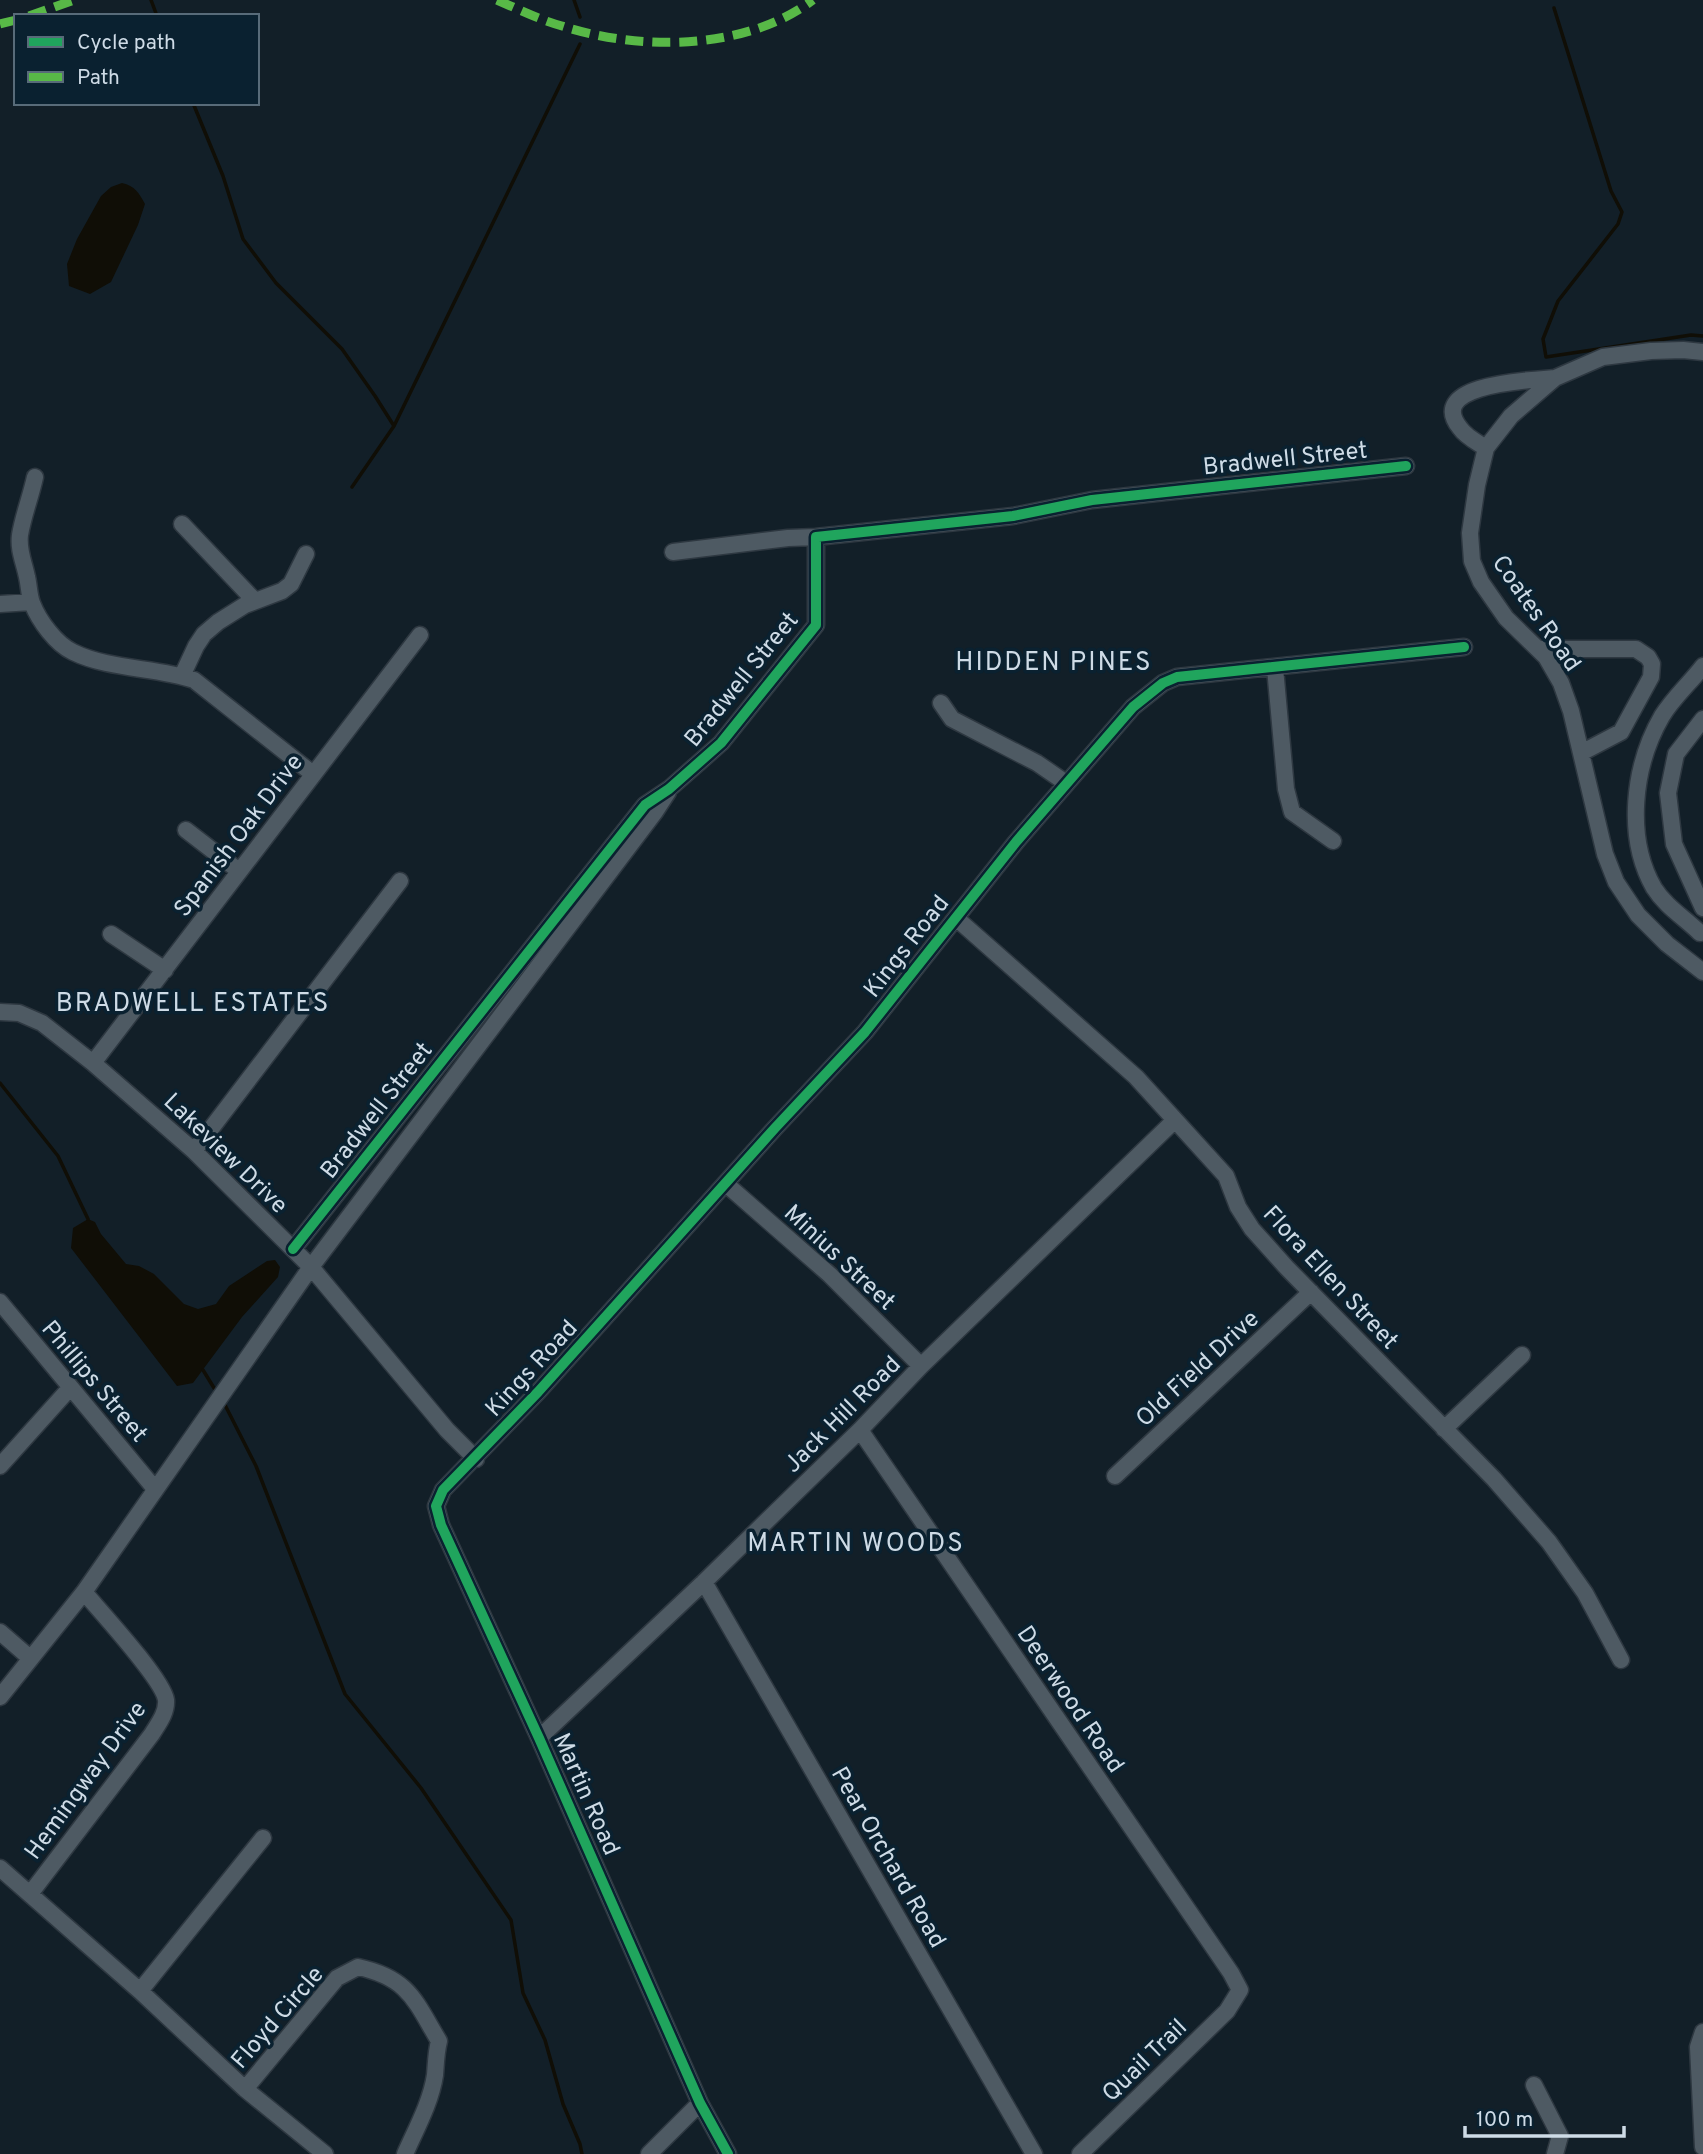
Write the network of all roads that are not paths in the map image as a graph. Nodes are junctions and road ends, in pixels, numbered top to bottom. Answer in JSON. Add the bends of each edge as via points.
{"nodes":[{"id":1,"x":1703,"y":352,"type":"edge"},
{"id":2,"x":1555,"y":378,"type":"junction"},
{"id":3,"x":1486,"y":448,"type":"junction"},
{"id":4,"x":1406,"y":466,"type":"dead end"},
{"id":5,"x":35,"y":477,"type":"dead end"},
{"id":6,"x":182,"y":524,"type":"dead end"},
{"id":7,"x":817,"y":537,"type":"junction"},
{"id":8,"x":673,"y":552,"type":"dead end"},
{"id":9,"x":306,"y":554,"type":"dead end"},
{"id":10,"x":32,"y":601,"type":"junction"},
{"id":11,"x":255,"y":601,"type":"junction"},
{"id":12,"x":0,"y":604,"type":"edge"},
{"id":13,"x":420,"y":635,"type":"dead end"},
{"id":14,"x":1464,"y":647,"type":"dead end"},
{"id":15,"x":1538,"y":649,"type":"junction"},
{"id":16,"x":1703,"y":666,"type":"edge"},
{"id":17,"x":1275,"y":668,"type":"junction"},
{"id":18,"x":182,"y":676,"type":"junction"},
{"id":19,"x":941,"y":703,"type":"dead end"},
{"id":20,"x":1703,"y":719,"type":"edge"},
{"id":21,"x":1581,"y":753,"type":"junction"},
{"id":22,"x":313,"y":774,"type":"junction"},
{"id":23,"x":1066,"y":783,"type":"junction"},
{"id":24,"x":669,"y":789,"type":"junction"},
{"id":25,"x":186,"y":830,"type":"dead end"},
{"id":26,"x":1333,"y":841,"type":"dead end"},
{"id":27,"x":239,"y":871,"type":"junction"},
{"id":28,"x":400,"y":881,"type":"dead end"},
{"id":29,"x":1703,"y":908,"type":"edge"},
{"id":30,"x":956,"y":918,"type":"junction"},
{"id":31,"x":1700,"y":933,"type":"dead end"},
{"id":32,"x":111,"y":934,"type":"dead end"},
{"id":33,"x":164,"y":970,"type":"junction"},
{"id":34,"x":1703,"y":972,"type":"edge"},
{"id":35,"x":0,"y":1012,"type":"edge"},
{"id":36,"x":93,"y":1063,"type":"junction"},
{"id":37,"x":1175,"y":1120,"type":"junction"},
{"id":38,"x":194,"y":1151,"type":"junction"},
{"id":39,"x":726,"y":1184,"type":"junction"},
{"id":40,"x":293,"y":1249,"type":"junction"},
{"id":41,"x":311,"y":1267,"type":"junction"},
{"id":42,"x":1311,"y":1292,"type":"junction"},
{"id":43,"x":0,"y":1302,"type":"edge"},
{"id":44,"x":1522,"y":1355,"type":"dead end"},
{"id":45,"x":921,"y":1366,"type":"junction"},
{"id":46,"x":71,"y":1388,"type":"junction"},
{"id":47,"x":1444,"y":1429,"type":"junction"},
{"id":48,"x":860,"y":1430,"type":"junction"},
{"id":49,"x":476,"y":1459,"type":"junction"},
{"id":50,"x":0,"y":1466,"type":"edge"},
{"id":51,"x":1115,"y":1476,"type":"dead end"},
{"id":52,"x":155,"y":1489,"type":"junction"},
{"id":53,"x":704,"y":1582,"type":"junction"},
{"id":54,"x":83,"y":1592,"type":"junction"},
{"id":55,"x":0,"y":1632,"type":"edge"},
{"id":56,"x":30,"y":1658,"type":"junction"},
{"id":57,"x":1621,"y":1660,"type":"dead end"},
{"id":58,"x":0,"y":1697,"type":"edge"},
{"id":59,"x":539,"y":1738,"type":"junction"},
{"id":60,"x":263,"y":1838,"type":"dead end"},
{"id":61,"x":0,"y":1868,"type":"edge"},
{"id":62,"x":30,"y":1894,"type":"junction"},
{"id":63,"x":140,"y":1992,"type":"junction"},
{"id":64,"x":1236,"y":1996,"type":"joint"},
{"id":65,"x":1703,"y":2032,"type":"edge"},
{"id":66,"x":1534,"y":2085,"type":"dead end"},
{"id":67,"x":245,"y":2089,"type":"junction"},
{"id":68,"x":700,"y":2103,"type":"junction"},
{"id":69,"x":1703,"y":2147,"type":"edge"},
{"id":70,"x":325,"y":2154,"type":"edge"},
{"id":71,"x":405,"y":2154,"type":"edge"},
{"id":72,"x":649,"y":2154,"type":"edge"},
{"id":73,"x":728,"y":2154,"type":"edge"},
{"id":74,"x":1034,"y":2154,"type":"edge"},
{"id":75,"x":1080,"y":2154,"type":"edge"},
{"id":76,"x":1555,"y":2154,"type":"edge"}],
"edges":[{"from":1,"to":2,"type":"street","name":"Coates Road","via":[[1651,351],[1603,357]]},
{"from":2,"to":3,"type":"street","name":"Coates Road","via":[[1511,416]]},
{"from":2,"to":3,"type":"street","via":[[1497,384],[1471,390],[1461,398],[1454,419],[1461,431]]},
{"from":3,"to":15,"type":"street","name":"Coates Road","via":[[1470,533],[1472,561],[1506,618]]},
{"from":4,"to":7,"type":"street","name":"Bradwell Street","via":[[1092,499],[1013,516]]},
{"from":5,"to":10,"type":"street","via":[[20,534]]},
{"from":6,"to":11,"type":"street"},
{"from":7,"to":8,"type":"street","name":"Bradwell Street"},
{"from":7,"to":24,"type":"street","name":"Bradwell Street","via":[[816,625],[738,724]]},
{"from":9,"to":11,"type":"street","via":[[291,584]]},
{"from":10,"to":12,"type":"street"},
{"from":10,"to":18,"type":"street","via":[[40,620],[72,652]]},
{"from":11,"to":18,"type":"street","via":[[204,634]]},
{"from":13,"to":22,"type":"street","name":"Spanish Oak Drive"},
{"from":14,"to":17,"type":"street","name":"Kings Road"},
{"from":15,"to":21,"type":"street","name":"Coates Road","via":[[1561,683]]},
{"from":15,"to":21,"type":"street","via":[[1636,649],[1652,664],[1651,677],[1620,732]]},
{"from":16,"to":31,"type":"street","via":[[1662,716],[1642,771],[1636,809],[1638,848],[1655,888]]},
{"from":17,"to":23,"type":"street","name":"Kings Road","via":[[1177,677],[1163,684],[1132,707]]},
{"from":17,"to":26,"type":"street","via":[[1292,812]]},
{"from":18,"to":22,"type":"street","via":[[194,680]]},
{"from":19,"to":23,"type":"street","via":[[952,719]]},
{"from":20,"to":29,"type":"street","via":[[1676,754],[1668,793],[1674,844]]},
{"from":21,"to":34,"type":"street","name":"Coates Road","via":[[1616,882],[1638,915]]},
{"from":22,"to":27,"type":"street","name":"Spanish Oak Drive"},
{"from":23,"to":30,"type":"street","name":"Kings Road"},
{"from":24,"to":40,"type":"street","name":"Bradwell Street","via":[[645,805]]},
{"from":24,"to":41,"type":"street","name":"Bradwell Street"},
{"from":25,"to":27,"type":"street"},
{"from":27,"to":33,"type":"street","name":"Spanish Oak Drive"},
{"from":28,"to":38,"type":"street"},
{"from":30,"to":37,"type":"street","name":"Flora Ellen Street","via":[[1136,1077]]},
{"from":30,"to":39,"type":"street","name":"Kings Road","via":[[865,1032]]},
{"from":32,"to":33,"type":"street"},
{"from":33,"to":36,"type":"street","name":"Spanish Oak Drive"},
{"from":35,"to":36,"type":"street","name":"Lakeview Drive","via":[[19,1013],[43,1023]]},
{"from":36,"to":38,"type":"street","name":"Lakeview Drive"},
{"from":37,"to":42,"type":"street","name":"Flora Ellen Street","via":[[1226,1176],[1252,1229]]},
{"from":37,"to":45,"type":"street","name":"Jack Hill Road"},
{"from":38,"to":40,"type":"street","name":"Lakeview Drive"},
{"from":39,"to":45,"type":"street","name":"Minius Street","via":[[830,1275]]},
{"from":39,"to":49,"type":"street","name":"Kings Road"},
{"from":40,"to":41,"type":"street","name":"Lakeview Drive"},
{"from":41,"to":49,"type":"street","name":"Lakeview Drive"},
{"from":41,"to":52,"type":"street","name":"Bradwell Street"},
{"from":42,"to":47,"type":"street","name":"Flora Ellen Street"},
{"from":42,"to":51,"type":"street","name":"Old Field Drive"},
{"from":43,"to":46,"type":"street","name":"Phillips Street"},
{"from":44,"to":47,"type":"street"},
{"from":45,"to":48,"type":"street","name":"Jack Hill Road"},
{"from":46,"to":50,"type":"street"},
{"from":46,"to":52,"type":"street","name":"Phillips Street"},
{"from":47,"to":57,"type":"street","name":"Flora Ellen Street","via":[[1549,1542],[1585,1593]]},
{"from":48,"to":53,"type":"street","name":"Jack Hill Road"},
{"from":48,"to":64,"type":"street","name":"Deerwood Road","via":[[1231,1973],[1240,1990]]},
{"from":49,"to":59,"type":"street","name":"Martin Road","via":[[443,1490],[436,1506]]},
{"from":52,"to":54,"type":"street","name":"Bradwell Street"},
{"from":53,"to":59,"type":"street","name":"Jack Hill Road"},
{"from":53,"to":74,"type":"street","name":"Pear Orchard Road"},
{"from":54,"to":56,"type":"street","name":"Bradwell Street"},
{"from":54,"to":62,"type":"street","name":"Hemingway Drive","via":[[150,1671],[166,1698],[165,1711]]},
{"from":55,"to":56,"type":"street"},
{"from":56,"to":58,"type":"street","name":"Bradwell Street"},
{"from":59,"to":68,"type":"street","name":"Martin Road"},
{"from":60,"to":63,"type":"street"},
{"from":61,"to":62,"type":"street","name":"Floyd Circle"},
{"from":62,"to":63,"type":"street","name":"Floyd Circle"},
{"from":63,"to":67,"type":"street","name":"Floyd Circle"},
{"from":64,"to":75,"type":"street","name":"Quail Trail","via":[[1227,2011]]},
{"from":65,"to":69,"type":"street","via":[[1698,2047]]},
{"from":66,"to":76,"type":"street","via":[[1560,2136]]},
{"from":67,"to":70,"type":"street","name":"Floyd Circle"},
{"from":67,"to":71,"type":"street","name":"Floyd Circle","via":[[337,1978],[358,1967],[375,1971],[410,1992],[439,2041],[427,2104]]},
{"from":68,"to":72,"type":"street"},
{"from":68,"to":73,"type":"street","name":"Martin Road"}]}
